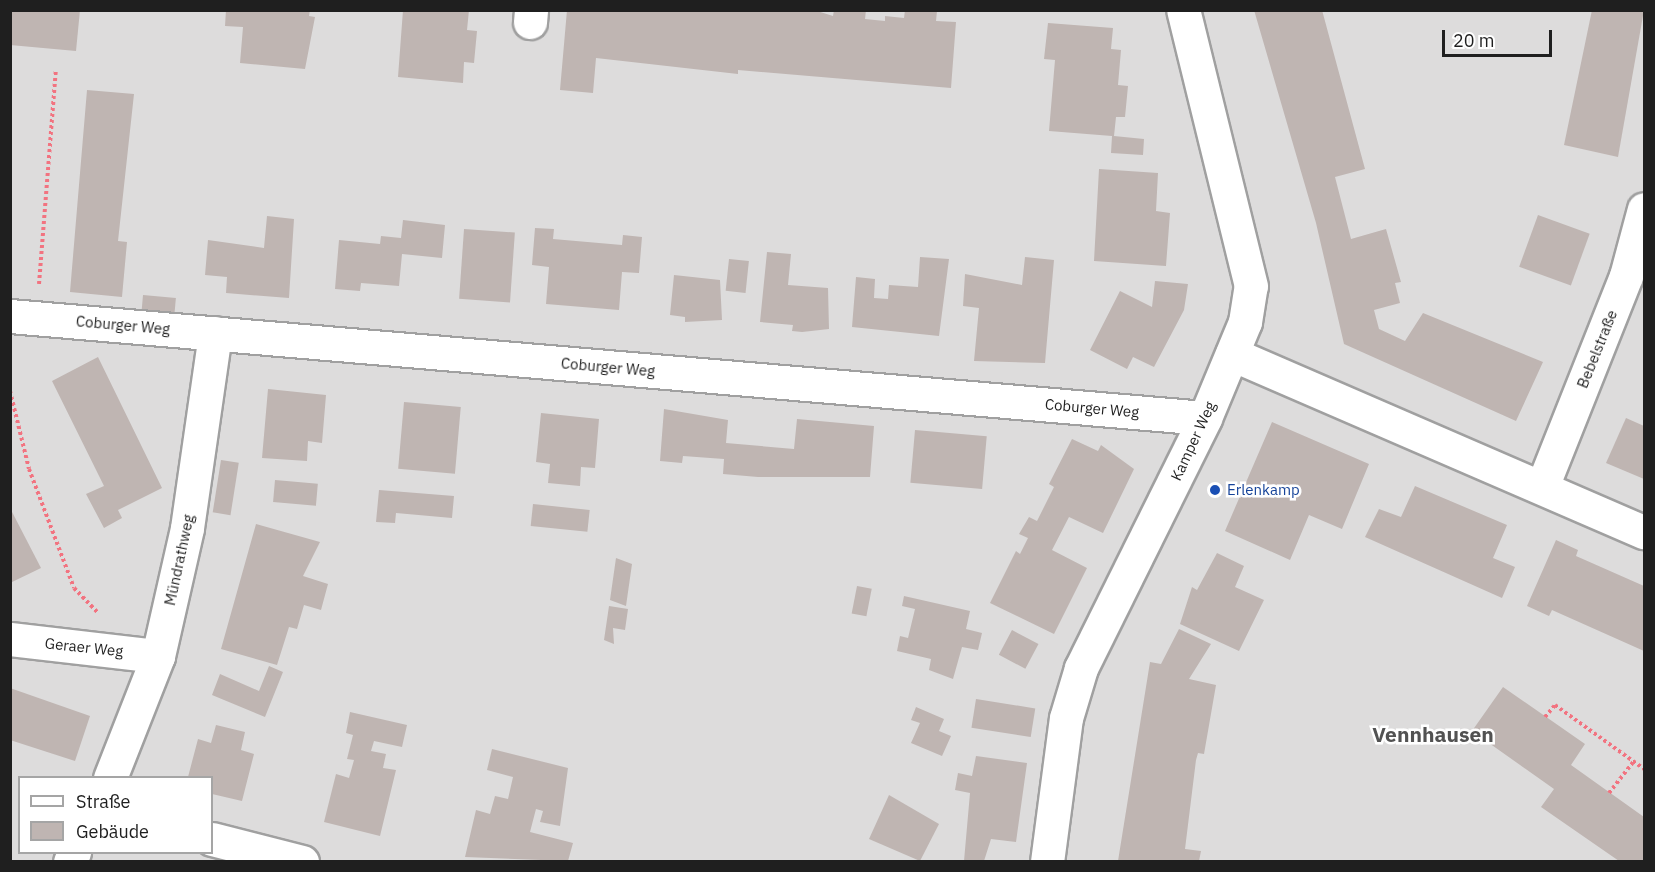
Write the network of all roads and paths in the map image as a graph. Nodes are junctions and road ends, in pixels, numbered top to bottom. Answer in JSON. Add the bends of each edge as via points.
{"nodes":[{"id":1,"x":1183,"y":10,"type":"edge"},
{"id":2,"x":56,"y":70,"type":"dead end"},
{"id":3,"x":1644,"y":209,"type":"edge"},
{"id":4,"x":23,"y":317,"type":"edge"},
{"id":5,"x":215,"y":333,"type":"junction"},
{"id":6,"x":1232,"y":354,"type":"junction"},
{"id":7,"x":10,"y":391,"type":"edge"},
{"id":8,"x":1205,"y":418,"type":"junction"},
{"id":9,"x":1542,"y":487,"type":"junction"},
{"id":10,"x":1644,"y":532,"type":"edge"},
{"id":11,"x":10,"y":639,"type":"edge"},
{"id":12,"x":146,"y":654,"type":"junction"},
{"id":13,"x":1545,"y":717,"type":"dead end"},
{"id":14,"x":1634,"y":761,"type":"junction"},
{"id":15,"x":1644,"y":769,"type":"edge"},
{"id":16,"x":110,"y":776,"type":"edge"},
{"id":17,"x":1610,"y":793,"type":"dead end"},
{"id":18,"x":213,"y":839,"type":"edge"},
{"id":19,"x":302,"y":861,"type":"edge"},
{"id":20,"x":1047,"y":861,"type":"edge"}],
"edges":[{"from":1,"to":6,"type":"street","name":"Kamper Weg","via":[[1251,286],[1245,322]]},
{"from":2,"to":4,"type":"path"},
{"from":3,"to":9,"type":"street","name":"Bebelstraße","via":[[1626,276]]},
{"from":4,"to":5,"type":"street","name":"Coburger Weg"},
{"from":5,"to":8,"type":"street","name":"Coburger Weg"},
{"from":5,"to":12,"type":"street","name":"Mündrathweg","via":[[187,528]]},
{"from":6,"to":8,"type":"street","name":"Kamper Weg"},
{"from":6,"to":9,"type":"street"},
{"from":7,"to":12,"type":"path","via":[[29,469],[74,588]]},
{"from":8,"to":20,"type":"street","name":"Kamper Weg","via":[[1081,668],[1066,718]]},
{"from":9,"to":10,"type":"street"},
{"from":11,"to":12,"type":"street","name":"Geraer Weg"},
{"from":12,"to":16,"type":"street","name":"Mündrathweg"},
{"from":13,"to":14,"type":"path","via":[[1555,705]]},
{"from":14,"to":15,"type":"path"},
{"from":14,"to":17,"type":"path"},
{"from":18,"to":19,"type":"street"}]}
